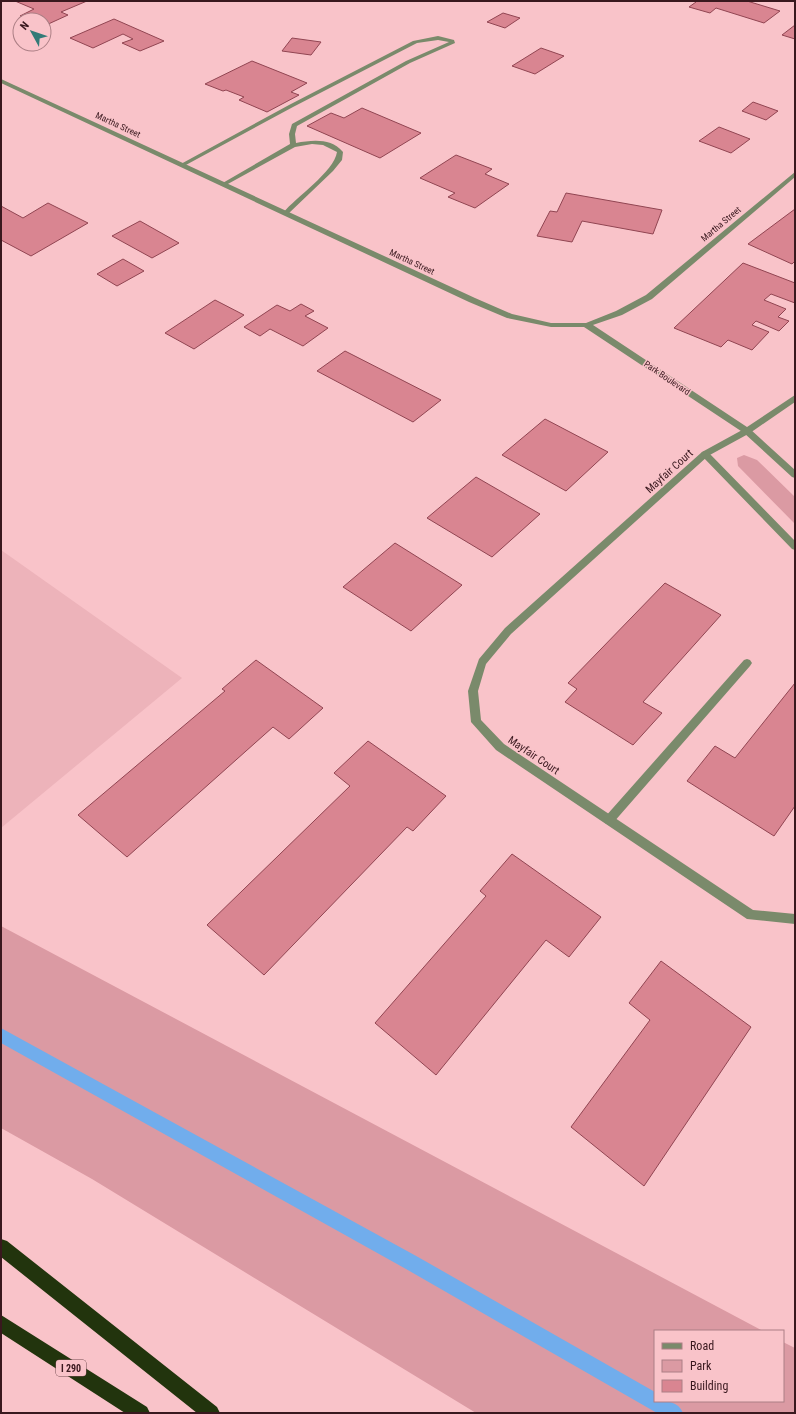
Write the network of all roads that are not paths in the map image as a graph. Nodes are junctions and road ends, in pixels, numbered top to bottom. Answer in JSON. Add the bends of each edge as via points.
{"nodes":[{"id":1,"x":1,"y":80,"type":"edge"},
{"id":2,"x":293,"y":145,"type":"junction"},
{"id":3,"x":182,"y":165,"type":"junction"},
{"id":4,"x":795,"y":174,"type":"edge"},
{"id":5,"x":224,"y":184,"type":"junction"},
{"id":6,"x":286,"y":213,"type":"junction"},
{"id":7,"x":587,"y":325,"type":"junction"},
{"id":8,"x":795,"y":398,"type":"edge"},
{"id":9,"x":747,"y":432,"type":"junction"},
{"id":10,"x":705,"y":454,"type":"junction"},
{"id":11,"x":795,"y":475,"type":"edge"},
{"id":12,"x":795,"y":547,"type":"edge"},
{"id":13,"x":747,"y":663,"type":"dead end"},
{"id":14,"x":609,"y":820,"type":"junction"},
{"id":15,"x":795,"y":919,"type":"edge"},
{"id":16,"x":1,"y":1247,"type":"edge"},
{"id":17,"x":1,"y":1323,"type":"edge"},
{"id":18,"x":141,"y":1413,"type":"edge"},
{"id":19,"x":211,"y":1413,"type":"edge"}],
"edges":[{"from":1,"to":3,"type":"street","name":"Martha Street"},
{"from":2,"to":3,"type":"street","via":[[294,125],[375,79],[452,41],[448,38],[427,38],[415,42]]},
{"from":2,"to":5,"type":"street"},
{"from":2,"to":6,"type":"street","via":[[328,143],[340,152],[339,160],[331,170]]},
{"from":3,"to":5,"type":"street","name":"Martha Street"},
{"from":4,"to":7,"type":"street","name":"Martha Street","via":[[649,297],[619,313]]},
{"from":5,"to":6,"type":"street","name":"Martha Street"},
{"from":6,"to":7,"type":"street","name":"Martha Street","via":[[510,316],[551,325]]},
{"from":7,"to":9,"type":"street","name":"Park Boulevard"},
{"from":8,"to":9,"type":"street"},
{"from":9,"to":10,"type":"street"},
{"from":9,"to":11,"type":"street","name":"Park Boulevard"},
{"from":10,"to":12,"type":"street"},
{"from":10,"to":14,"type":"street","name":"Mayfair Court","via":[[508,631],[482,662],[473,691],[476,722],[500,747]]},
{"from":13,"to":14,"type":"street"},
{"from":14,"to":15,"type":"street","name":"Mayfair Court","via":[[751,915]]},
{"from":16,"to":19,"type":"highway"},
{"from":17,"to":18,"type":"highway","number":"I 290"}]}
